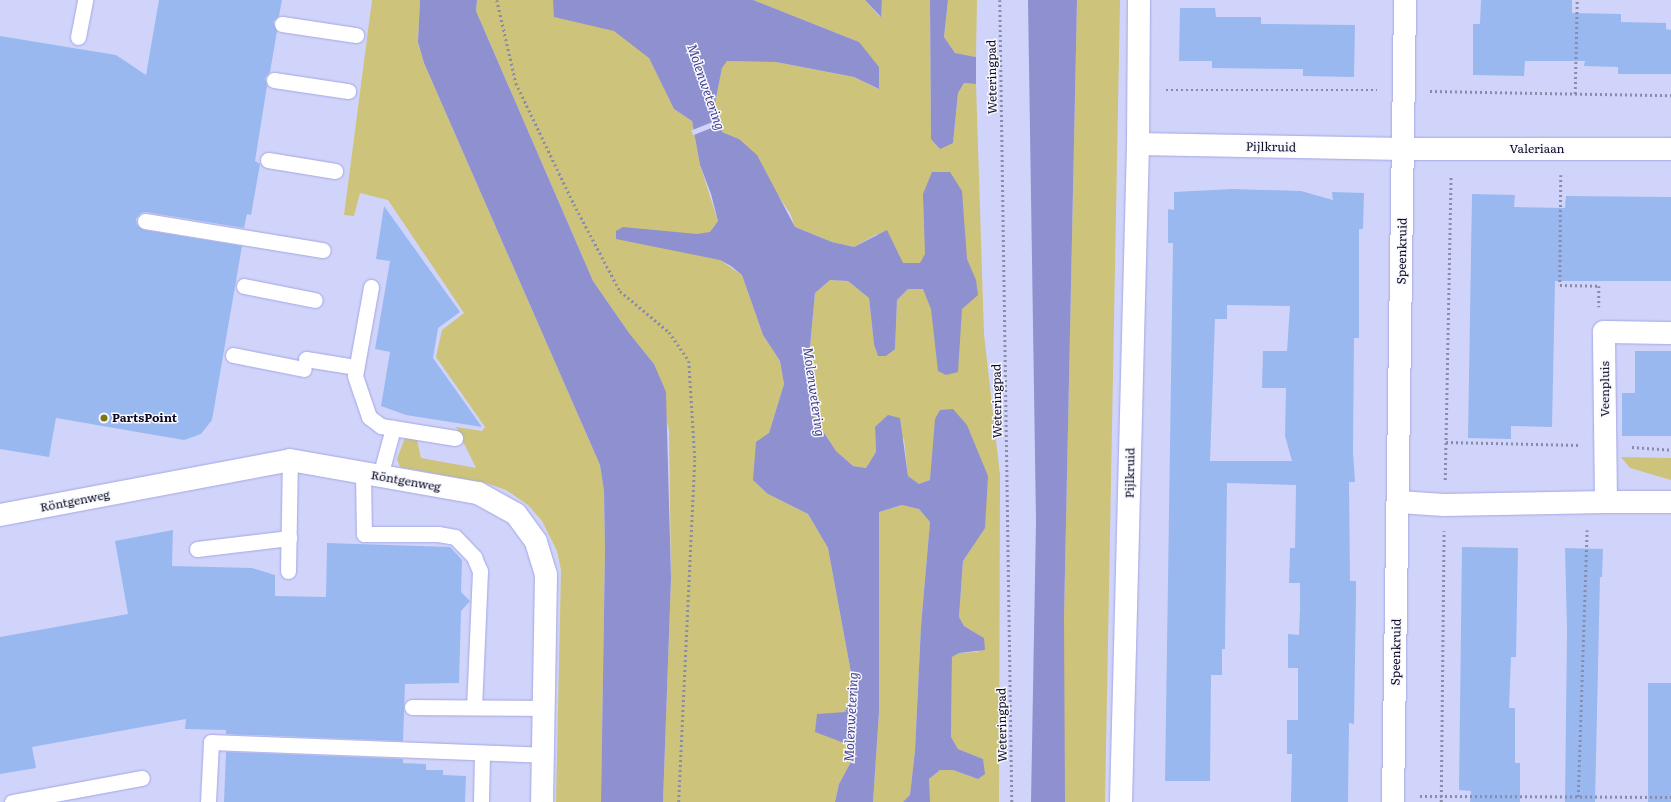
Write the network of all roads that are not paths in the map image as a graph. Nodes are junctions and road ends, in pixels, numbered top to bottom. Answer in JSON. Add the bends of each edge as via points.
{"nodes":[{"id":1,"x":85,"y":0,"type":"edge"},
{"id":2,"x":1139,"y":0,"type":"edge"},
{"id":3,"x":1405,"y":0,"type":"edge"},
{"id":4,"x":282,"y":24,"type":"dead end"},
{"id":5,"x":356,"y":36,"type":"dead end"},
{"id":6,"x":78,"y":37,"type":"dead end"},
{"id":7,"x":274,"y":80,"type":"dead end"},
{"id":8,"x":348,"y":91,"type":"dead end"},
{"id":9,"x":1138,"y":144,"type":"junction"},
{"id":10,"x":1403,"y":149,"type":"junction"},
{"id":11,"x":1671,"y":149,"type":"edge"},
{"id":12,"x":268,"y":160,"type":"dead end"},
{"id":13,"x":335,"y":171,"type":"dead end"},
{"id":14,"x":145,"y":220,"type":"dead end"},
{"id":15,"x":323,"y":250,"type":"dead end"},
{"id":16,"x":244,"y":286,"type":"dead end"},
{"id":17,"x":371,"y":287,"type":"dead end"},
{"id":18,"x":315,"y":300,"type":"dead end"},
{"id":19,"x":1671,"y":332,"type":"edge"},
{"id":20,"x":233,"y":355,"type":"dead end"},
{"id":21,"x":356,"y":367,"type":"junction"},
{"id":22,"x":392,"y":428,"type":"junction"},
{"id":23,"x":455,"y":438,"type":"dead end"},
{"id":24,"x":290,"y":460,"type":"junction"},
{"id":25,"x":372,"y":475,"type":"junction"},
{"id":26,"x":1399,"y":502,"type":"junction"},
{"id":27,"x":1597,"y":502,"type":"junction"},
{"id":28,"x":1671,"y":502,"type":"edge"},
{"id":29,"x":0,"y":516,"type":"edge"},
{"id":30,"x":289,"y":538,"type":"junction"},
{"id":31,"x":196,"y":549,"type":"dead end"},
{"id":32,"x":288,"y":571,"type":"dead end"},
{"id":33,"x":412,"y":707,"type":"dead end"},
{"id":34,"x":474,"y":707,"type":"junction"},
{"id":35,"x":544,"y":708,"type":"junction"},
{"id":36,"x":482,"y":753,"type":"junction"},
{"id":37,"x":542,"y":755,"type":"junction"},
{"id":38,"x":142,"y":778,"type":"dead end"},
{"id":39,"x":1393,"y":799,"type":"edge"},
{"id":40,"x":12,"y":802,"type":"edge"},
{"id":41,"x":208,"y":802,"type":"edge"},
{"id":42,"x":481,"y":802,"type":"edge"},
{"id":43,"x":542,"y":802,"type":"edge"},
{"id":44,"x":1121,"y":802,"type":"edge"}],
"edges":[{"from":1,"to":6,"type":"lane"},
{"from":2,"to":9,"type":"street","name":"Pijlkruid"},
{"from":3,"to":10,"type":"street","name":"Speenkruid"},
{"from":4,"to":5,"type":"lane"},
{"from":7,"to":8,"type":"lane"},
{"from":9,"to":10,"type":"street","name":"Pijlkruid"},
{"from":9,"to":44,"type":"street","name":"Pijlkruid"},
{"from":10,"to":11,"type":"street","name":"Valeriaan"},
{"from":10,"to":26,"type":"street","name":"Speenkruid"},
{"from":12,"to":13,"type":"lane"},
{"from":14,"to":15,"type":"lane"},
{"from":16,"to":18,"type":"lane"},
{"from":17,"to":21,"type":"lane"},
{"from":19,"to":27,"type":"street","name":"Veenpluis","via":[[1604,332],[1605,446]]},
{"from":20,"to":21,"type":"lane"},
{"from":21,"to":22,"type":"lane","via":[[355,376],[369,417],[381,426]]},
{"from":22,"to":23,"type":"lane"},
{"from":22,"to":25,"type":"lane"},
{"from":24,"to":25,"type":"street","name":"Röntgenweg"},
{"from":24,"to":29,"type":"street","name":"Röntgenweg"},
{"from":24,"to":30,"type":"lane"},
{"from":25,"to":34,"type":"lane","via":[[364,534],[438,534],[455,537],[474,557],[480,570]]},
{"from":25,"to":35,"type":"street","name":"Röntgenweg","via":[[478,494],[516,514],[536,542],[546,575]]},
{"from":26,"to":27,"type":"street","via":[[1444,505]]},
{"from":26,"to":39,"type":"street","name":"Speenkruid"},
{"from":27,"to":28,"type":"street"},
{"from":30,"to":31,"type":"lane"},
{"from":30,"to":32,"type":"lane"},
{"from":33,"to":34,"type":"lane"},
{"from":34,"to":35,"type":"lane"},
{"from":35,"to":37,"type":"street","name":"Röntgenweg"},
{"from":36,"to":37,"type":"lane"},
{"from":36,"to":41,"type":"lane","via":[[211,742]]},
{"from":36,"to":42,"type":"lane"},
{"from":37,"to":43,"type":"street","name":"Röntgenweg"},
{"from":38,"to":40,"type":"lane"}]}
